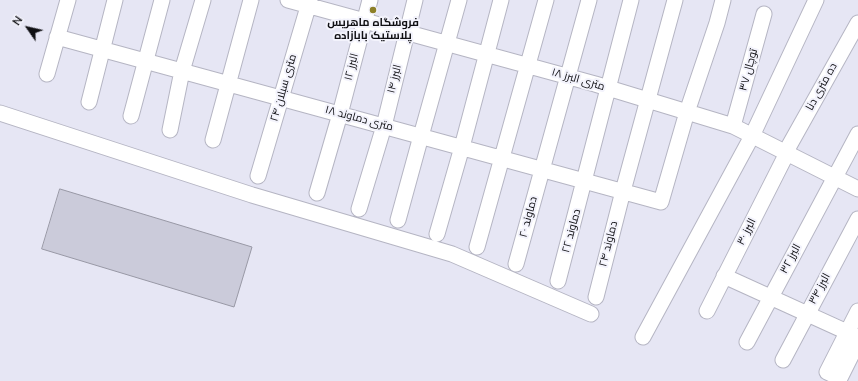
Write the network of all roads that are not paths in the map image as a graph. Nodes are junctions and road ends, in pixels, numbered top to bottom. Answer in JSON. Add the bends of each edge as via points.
{"nodes":[{"id":1,"x":68,"y":0,"type":"edge"},
{"id":2,"x":115,"y":0,"type":"edge"},
{"id":3,"x":162,"y":0,"type":"edge"},
{"id":4,"x":203,"y":0,"type":"edge"},
{"id":5,"x":251,"y":0,"type":"edge"},
{"id":6,"x":288,"y":0,"type":"edge"},
{"id":7,"x":370,"y":0,"type":"edge"},
{"id":8,"x":415,"y":0,"type":"edge"},
{"id":9,"x":459,"y":0,"type":"edge"},
{"id":10,"x":501,"y":0,"type":"edge"},
{"id":11,"x":546,"y":0,"type":"edge"},
{"id":12,"x":589,"y":0,"type":"edge"},
{"id":13,"x":631,"y":0,"type":"edge"},
{"id":14,"x":722,"y":0,"type":"edge"},
{"id":15,"x":816,"y":0,"type":"edge"},
{"id":16,"x":309,"y":3,"type":"edge"},
{"id":17,"x":674,"y":6,"type":"edge"},
{"id":18,"x":764,"y":14,"type":"dead end"},
{"id":19,"x":364,"y":20,"type":"junction"},
{"id":20,"x":858,"y":23,"type":"edge"},
{"id":21,"x":407,"y":32,"type":"junction"},
{"id":22,"x":57,"y":37,"type":"junction"},
{"id":23,"x":447,"y":43,"type":"junction"},
{"id":24,"x":102,"y":49,"type":"junction"},
{"id":25,"x":486,"y":54,"type":"junction"},
{"id":26,"x":145,"y":61,"type":"junction"},
{"id":27,"x":528,"y":66,"type":"junction"},
{"id":28,"x":182,"y":71,"type":"junction"},
{"id":29,"x":47,"y":74,"type":"dead end"},
{"id":30,"x":568,"y":77,"type":"junction"},
{"id":31,"x":229,"y":84,"type":"junction"},
{"id":32,"x":609,"y":88,"type":"junction"},
{"id":33,"x":281,"y":98,"type":"junction"},
{"id":34,"x":647,"y":100,"type":"junction"},
{"id":35,"x":89,"y":102,"type":"dead end"},
{"id":36,"x":687,"y":112,"type":"junction"},
{"id":37,"x":0,"y":113,"type":"edge"},
{"id":38,"x":340,"y":114,"type":"junction"},
{"id":39,"x":131,"y":116,"type":"dead end"},
{"id":40,"x":384,"y":126,"type":"junction"},
{"id":41,"x":733,"y":126,"type":"junction"},
{"id":42,"x":170,"y":130,"type":"dead end"},
{"id":43,"x":858,"y":134,"type":"edge"},
{"id":44,"x":420,"y":136,"type":"junction"},
{"id":45,"x":752,"y":136,"type":"junction"},
{"id":46,"x":213,"y":140,"type":"dead end"},
{"id":47,"x":462,"y":148,"type":"junction"},
{"id":48,"x":787,"y":153,"type":"junction"},
{"id":49,"x":502,"y":158,"type":"junction"},
{"id":50,"x":542,"y":169,"type":"junction"},
{"id":51,"x":258,"y":176,"type":"dead end"},
{"id":52,"x":836,"y":177,"type":"junction"},
{"id":53,"x":585,"y":181,"type":"junction"},
{"id":54,"x":858,"y":189,"type":"edge"},
{"id":55,"x":622,"y":191,"type":"junction"},
{"id":56,"x":317,"y":193,"type":"dead end"},
{"id":57,"x":359,"y":209,"type":"dead end"},
{"id":58,"x":858,"y":219,"type":"edge"},
{"id":59,"x":398,"y":220,"type":"dead end"},
{"id":60,"x":437,"y":234,"type":"dead end"},
{"id":61,"x":478,"y":247,"type":"dead end"},
{"id":62,"x":516,"y":264,"type":"dead end"},
{"id":63,"x":724,"y":276,"type":"junction"},
{"id":64,"x":558,"y":281,"type":"dead end"},
{"id":65,"x":596,"y":297,"type":"dead end"},
{"id":66,"x":771,"y":297,"type":"junction"},
{"id":67,"x":707,"y":311,"type":"dead end"},
{"id":68,"x":858,"y":311,"type":"edge"},
{"id":69,"x":591,"y":314,"type":"dead end"},
{"id":70,"x":807,"y":314,"type":"junction"},
{"id":71,"x":643,"y":337,"type":"dead end"},
{"id":72,"x":854,"y":337,"type":"edge"},
{"id":73,"x":747,"y":342,"type":"dead end"},
{"id":74,"x":783,"y":360,"type":"dead end"}],
"edges":[{"from":1,"to":22,"type":"lane"},
{"from":2,"to":24,"type":"lane"},
{"from":3,"to":26,"type":"lane"},
{"from":4,"to":28,"type":"lane"},
{"from":5,"to":31,"type":"lane"},
{"from":6,"to":16,"type":"lane","name":"۱۸ متری البرز"},
{"from":7,"to":19,"type":"lane","name":"البرز ۱۲"},
{"from":8,"to":21,"type":"lane","name":"البرز ۱۴"},
{"from":9,"to":23,"type":"lane"},
{"from":10,"to":25,"type":"lane"},
{"from":11,"to":27,"type":"lane"},
{"from":12,"to":30,"type":"lane","name":"دماوند ۲۰"},
{"from":13,"to":32,"type":"lane","name":"دماوند ۲۲"},
{"from":14,"to":36,"type":"lane","via":[[717,23]]},
{"from":15,"to":45,"type":"lane"},
{"from":16,"to":19,"type":"lane","name":"۱۸ متری البرز"},
{"from":16,"to":33,"type":"lane","name":"۲۴ متری سبلان"},
{"from":17,"to":34,"type":"lane","name":"دماوند ۲۴"},
{"from":18,"to":41,"type":"lane","name":"توچال ۳۷"},
{"from":19,"to":21,"type":"lane","name":"۱۸ متری البرز"},
{"from":19,"to":38,"type":"lane","name":"البرز ۱۲"},
{"from":20,"to":48,"type":"lane","name":"ده متری دنا"},
{"from":21,"to":23,"type":"lane","name":"۱۸ متری البرز"},
{"from":21,"to":40,"type":"lane","name":"البرز ۱۴"},
{"from":22,"to":24,"type":"lane","name":"۱۸ متری دماوند"},
{"from":22,"to":29,"type":"lane"},
{"from":23,"to":25,"type":"lane","name":"۱۸ متری البرز"},
{"from":23,"to":44,"type":"lane"},
{"from":24,"to":26,"type":"lane","name":"۱۸ متری دماوند"},
{"from":24,"to":35,"type":"lane"},
{"from":25,"to":27,"type":"lane","name":"۱۸ متری البرز"},
{"from":25,"to":47,"type":"lane"},
{"from":26,"to":28,"type":"lane","name":"۱۸ متری دماوند"},
{"from":26,"to":39,"type":"lane"},
{"from":27,"to":30,"type":"lane","name":"۱۸ متری البرز"},
{"from":27,"to":49,"type":"lane"},
{"from":28,"to":31,"type":"lane","name":"۱۸ متری دماوند"},
{"from":28,"to":42,"type":"lane"},
{"from":30,"to":32,"type":"lane","name":"۱۸ متری البرز"},
{"from":30,"to":50,"type":"lane","name":"دماوند ۲۰"},
{"from":31,"to":33,"type":"lane","name":"۱۸ متری دماوند"},
{"from":31,"to":46,"type":"lane"},
{"from":32,"to":34,"type":"lane","name":"۱۸ متری البرز"},
{"from":32,"to":53,"type":"lane","name":"دماوند ۲۲"},
{"from":33,"to":38,"type":"lane","name":"۱۸ متری دماوند"},
{"from":33,"to":51,"type":"lane","name":"۲۴ متری سبلان"},
{"from":34,"to":36,"type":"lane","name":"۱۸ متری البرز"},
{"from":34,"to":55,"type":"lane","name":"دماوند ۲۴"},
{"from":36,"to":41,"type":"lane","name":"۱۸ متری البرز"},
{"from":36,"to":55,"type":"lane","name":"۱۸ متری دماوند","via":[[661,202]]},
{"from":37,"to":69,"type":"lane","via":[[252,195],[452,254]]},
{"from":38,"to":40,"type":"lane","name":"۱۸ متری دماوند"},
{"from":38,"to":56,"type":"lane","name":"البرز ۱۲"},
{"from":40,"to":44,"type":"lane","name":"۱۸ متری دماوند"},
{"from":40,"to":57,"type":"lane","name":"البرز ۱۴"},
{"from":41,"to":45,"type":"lane","name":"۱۸ متری البرز"},
{"from":43,"to":52,"type":"lane","name":"البرز ۳۲"},
{"from":44,"to":47,"type":"lane","name":"۱۸ متری دماوند"},
{"from":44,"to":59,"type":"lane"},
{"from":45,"to":48,"type":"lane","name":"۱۸ متری البرز"},
{"from":45,"to":71,"type":"lane"},
{"from":47,"to":49,"type":"lane","name":"۱۸ متری دماوند"},
{"from":47,"to":60,"type":"lane"},
{"from":48,"to":52,"type":"lane","name":"۱۸ متری البرز"},
{"from":48,"to":63,"type":"lane","name":"البرز ۳۰"},
{"from":49,"to":50,"type":"lane","name":"۱۸ متری دماوند"},
{"from":49,"to":61,"type":"lane"},
{"from":50,"to":53,"type":"lane","name":"۱۸ متری دماوند"},
{"from":50,"to":62,"type":"lane","name":"دماوند ۲۰"},
{"from":52,"to":54,"type":"lane","name":"۱۸ متری البرز"},
{"from":52,"to":66,"type":"lane","name":"البرز ۳۲"},
{"from":53,"to":55,"type":"lane","name":"۱۸ متری دماوند"},
{"from":53,"to":64,"type":"lane","name":"دماوند ۲۲"},
{"from":55,"to":65,"type":"lane","name":"دماوند ۲۴"},
{"from":58,"to":70,"type":"lane","name":"البرز ۳۴"},
{"from":63,"to":66,"type":"lane"},
{"from":63,"to":67,"type":"lane","name":"البرز ۳۰"},
{"from":66,"to":70,"type":"lane"},
{"from":66,"to":73,"type":"lane","name":"البرز ۳۲"},
{"from":68,"to":72,"type":"lane"},
{"from":70,"to":72,"type":"lane"},
{"from":70,"to":74,"type":"lane","name":"البرز ۳۴"}]}
